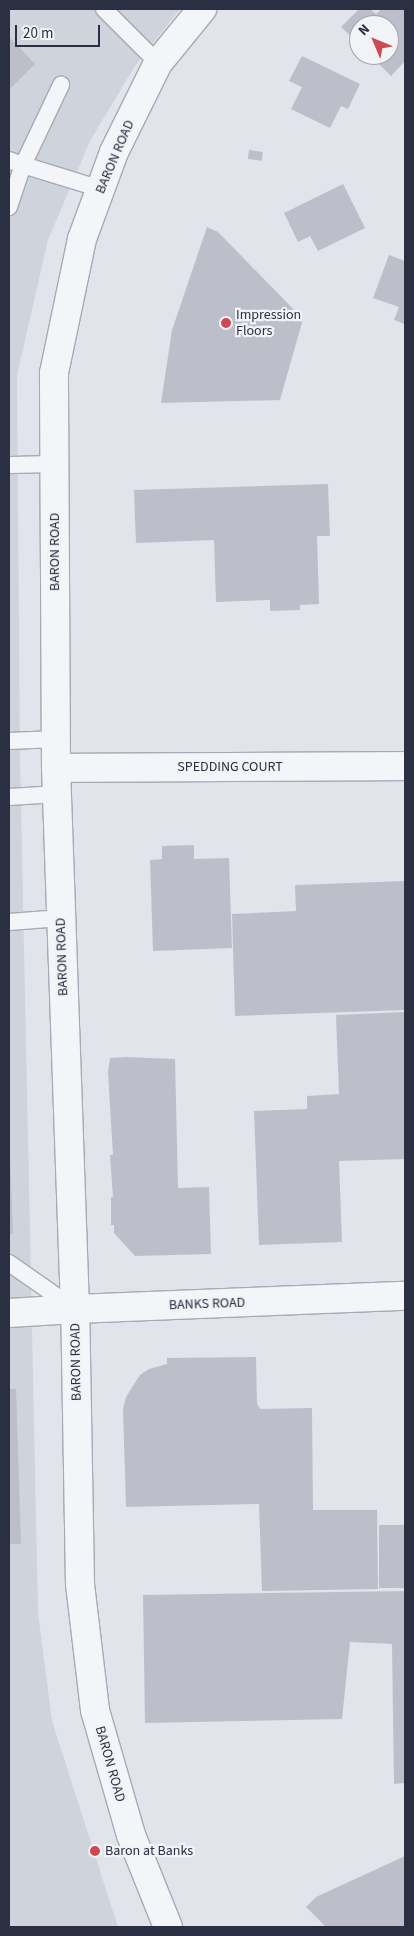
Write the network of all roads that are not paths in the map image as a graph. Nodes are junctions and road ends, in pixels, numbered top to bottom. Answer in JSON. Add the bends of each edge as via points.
{"nodes":[{"id":1,"x":104,"y":9,"type":"edge"},
{"id":2,"x":202,"y":9,"type":"edge"},
{"id":3,"x":158,"y":63,"type":"junction"},
{"id":4,"x":62,"y":85,"type":"dead end"},
{"id":5,"x":16,"y":162,"type":"edge"},
{"id":6,"x":101,"y":189,"type":"junction"},
{"id":7,"x":9,"y":207,"type":"edge"},
{"id":8,"x":54,"y":464,"type":"junction"},
{"id":9,"x":9,"y":465,"type":"edge"},
{"id":10,"x":56,"y":739,"type":"junction"},
{"id":11,"x":9,"y":741,"type":"edge"},
{"id":12,"x":405,"y":766,"type":"edge"},
{"id":13,"x":56,"y":781,"type":"junction"},
{"id":14,"x":9,"y":797,"type":"edge"},
{"id":15,"x":61,"y":918,"type":"junction"},
{"id":16,"x":9,"y":922,"type":"edge"},
{"id":17,"x":9,"y":1263,"type":"edge"},
{"id":18,"x":405,"y":1296,"type":"edge"},
{"id":19,"x":75,"y":1309,"type":"junction"},
{"id":20,"x":9,"y":1313,"type":"edge"},
{"id":21,"x":168,"y":1927,"type":"edge"}],
"edges":[{"from":1,"to":3,"type":"lane"},
{"from":2,"to":3,"type":"street","name":"BARON ROAD"},
{"from":3,"to":6,"type":"street","name":"BARON ROAD","via":[[114,152]]},
{"from":4,"to":5,"type":"lane"},
{"from":5,"to":6,"type":"lane"},
{"from":5,"to":7,"type":"lane"},
{"from":6,"to":8,"type":"street","name":"BARON ROAD","via":[[82,239],[54,373]]},
{"from":8,"to":9,"type":"lane"},
{"from":8,"to":10,"type":"street","name":"BARON ROAD"},
{"from":10,"to":11,"type":"lane"},
{"from":10,"to":13,"type":"street","name":"BARON ROAD"},
{"from":12,"to":13,"type":"street","name":"SPEDDING COURT"},
{"from":13,"to":14,"type":"lane"},
{"from":13,"to":15,"type":"street","name":"BARON ROAD"},
{"from":15,"to":16,"type":"lane"},
{"from":15,"to":19,"type":"street","name":"BARON ROAD"},
{"from":17,"to":19,"type":"lane"},
{"from":18,"to":19,"type":"street","name":"BANKS ROAD"},
{"from":19,"to":20,"type":"street","name":"BANKS ROAD"},
{"from":19,"to":21,"type":"street","name":"BARON ROAD","via":[[80,1584],[95,1710],[131,1835]]}]}
